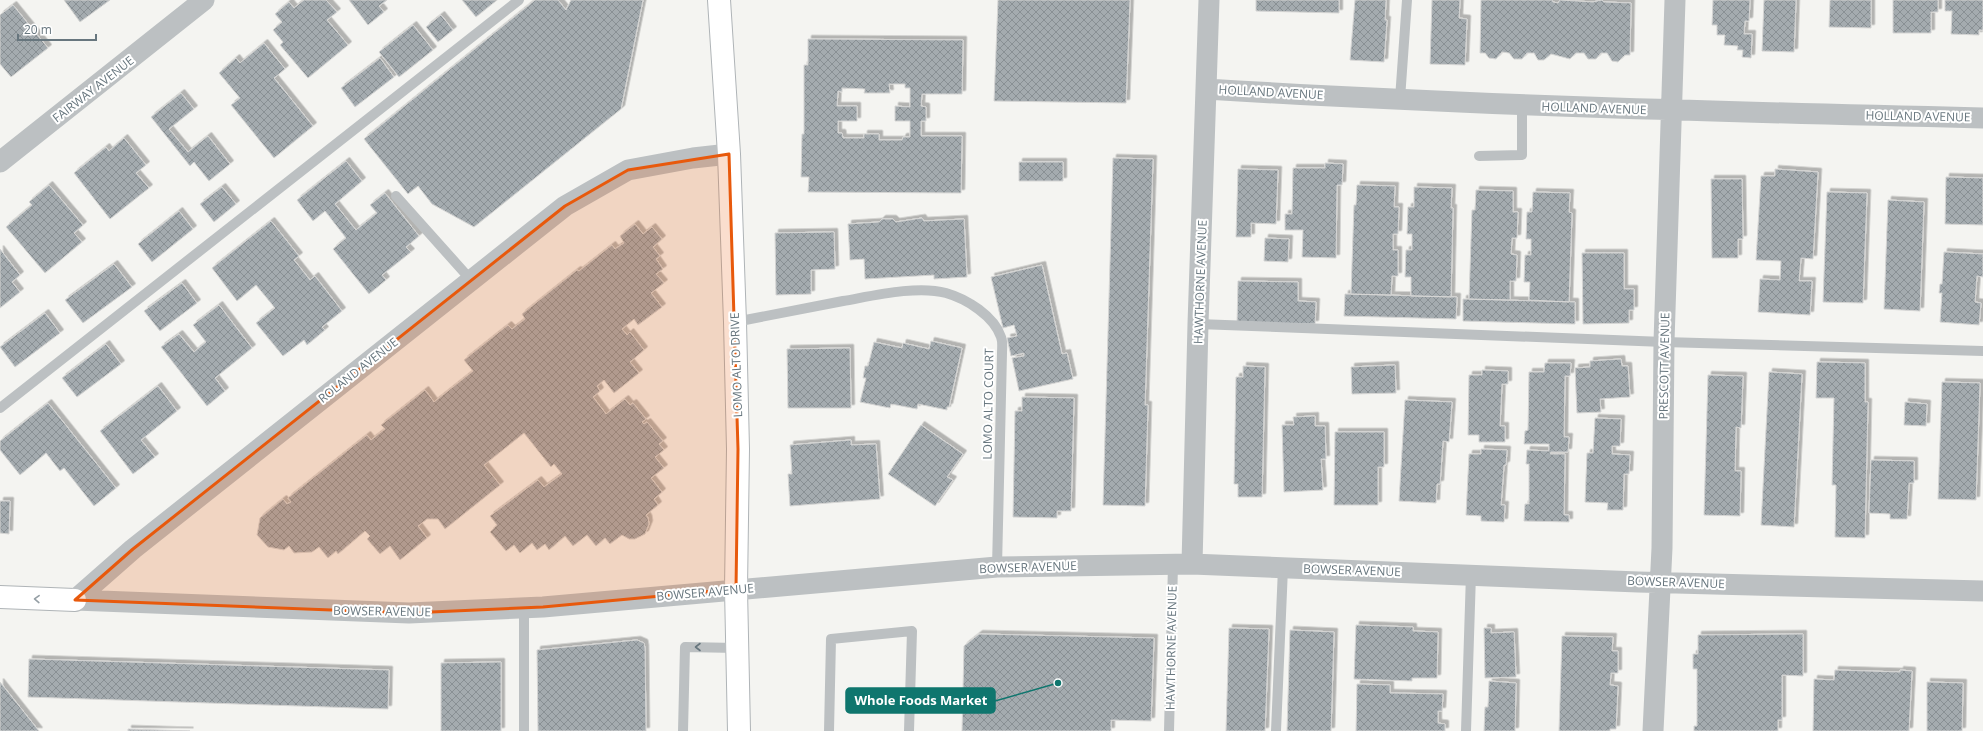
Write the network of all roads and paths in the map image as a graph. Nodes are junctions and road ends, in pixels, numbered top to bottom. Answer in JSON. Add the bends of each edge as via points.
{"nodes":[{"id":1,"x":204,"y":0,"type":"edge"},
{"id":2,"x":519,"y":0,"type":"edge"},
{"id":3,"x":719,"y":0,"type":"edge"},
{"id":4,"x":1210,"y":0,"type":"edge"},
{"id":5,"x":1407,"y":0,"type":"edge"},
{"id":6,"x":1675,"y":0,"type":"edge"},
{"id":7,"x":1206,"y":89,"type":"junction"},
{"id":8,"x":1400,"y":99,"type":"junction"},
{"id":9,"x":1522,"y":106,"type":"junction"},
{"id":10,"x":1672,"y":111,"type":"junction"},
{"id":11,"x":1983,"y":118,"type":"edge"},
{"id":12,"x":729,"y":154,"type":"junction"},
{"id":13,"x":1479,"y":156,"type":"dead end"},
{"id":14,"x":0,"y":162,"type":"edge"},
{"id":15,"x":396,"y":196,"type":"dead end"},
{"id":16,"x":471,"y":280,"type":"junction"},
{"id":17,"x":735,"y":322,"type":"junction"},
{"id":18,"x":1198,"y":324,"type":"junction"},
{"id":19,"x":1664,"y":342,"type":"junction"},
{"id":20,"x":1983,"y":351,"type":"edge"},
{"id":21,"x":0,"y":408,"type":"edge"},
{"id":22,"x":1182,"y":564,"type":"junction"},
{"id":23,"x":997,"y":567,"type":"junction"},
{"id":24,"x":1283,"y":568,"type":"junction"},
{"id":25,"x":1471,"y":574,"type":"junction"},
{"id":26,"x":1660,"y":582,"type":"junction"},
{"id":27,"x":736,"y":589,"type":"junction"},
{"id":28,"x":1983,"y":591,"type":"edge"},
{"id":29,"x":0,"y":597,"type":"edge"},
{"id":30,"x":75,"y":600,"type":"junction"},
{"id":31,"x":524,"y":608,"type":"junction"},
{"id":32,"x":737,"y":648,"type":"junction"},
{"id":33,"x":524,"y":731,"type":"edge"},
{"id":34,"x":683,"y":731,"type":"edge"},
{"id":35,"x":739,"y":731,"type":"edge"},
{"id":36,"x":829,"y":731,"type":"edge"},
{"id":37,"x":909,"y":731,"type":"edge"},
{"id":38,"x":1169,"y":731,"type":"edge"},
{"id":39,"x":1276,"y":731,"type":"edge"},
{"id":40,"x":1466,"y":731,"type":"edge"},
{"id":41,"x":1653,"y":731,"type":"edge"}],
"edges":[{"from":1,"to":14,"type":"street","name":"FAIRWAY AVENUE"},
{"from":2,"to":21,"type":"lane"},
{"from":3,"to":12,"type":"street","name":"LOMO ALTO DRIVE"},
{"from":4,"to":7,"type":"street","name":"HAWTHORNE AVENUE"},
{"from":5,"to":8,"type":"lane"},
{"from":6,"to":10,"type":"street","name":"PRESCOTT AVENUE"},
{"from":7,"to":8,"type":"street","name":"HOLLAND AVENUE"},
{"from":7,"to":18,"type":"street","name":"HAWTHORNE AVENUE"},
{"from":8,"to":9,"type":"street","name":"HOLLAND AVENUE"},
{"from":9,"to":10,"type":"street","name":"HOLLAND AVENUE"},
{"from":9,"to":13,"type":"lane","via":[[1522,155]]},
{"from":10,"to":11,"type":"street","name":"HOLLAND AVENUE"},
{"from":10,"to":19,"type":"street","name":"PRESCOTT AVENUE"},
{"from":12,"to":16,"type":"street","name":"ROLAND AVENUE","via":[[628,170],[565,206]]},
{"from":12,"to":17,"type":"street","name":"LOMO ALTO DRIVE"},
{"from":15,"to":16,"type":"lane"},
{"from":16,"to":30,"type":"street","name":"ROLAND AVENUE","via":[[133,549]]},
{"from":17,"to":23,"type":"lane","name":"LOMO ALTO COURT","via":[[878,295],[916,291],[945,293],[983,312],[1001,338],[1002,353]]},
{"from":17,"to":27,"type":"street","name":"LOMO ALTO DRIVE","via":[[738,449]]},
{"from":18,"to":19,"type":"lane"},
{"from":18,"to":22,"type":"street","name":"HAWTHORNE AVENUE"},
{"from":19,"to":20,"type":"lane"},
{"from":19,"to":26,"type":"street","name":"PRESCOTT AVENUE"},
{"from":22,"to":23,"type":"street","name":"BOWSER AVENUE"},
{"from":22,"to":24,"type":"street","name":"BOWSER AVENUE"},
{"from":22,"to":38,"type":"lane","name":"HAWTHORNE AVENUE"},
{"from":23,"to":27,"type":"street","name":"BOWSER AVENUE"},
{"from":24,"to":25,"type":"street","name":"BOWSER AVENUE"},
{"from":24,"to":39,"type":"lane"},
{"from":25,"to":26,"type":"street","name":"BOWSER AVENUE"},
{"from":25,"to":40,"type":"lane"},
{"from":26,"to":28,"type":"street","name":"BOWSER AVENUE"},
{"from":26,"to":41,"type":"street","name":"PRESCOTT AVENUE"},
{"from":27,"to":31,"type":"street","name":"BOWSER AVENUE"},
{"from":27,"to":32,"type":"street","name":"LOMO ALTO DRIVE"},
{"from":30,"to":29,"type":"street","one_way":true},
{"from":30,"to":31,"type":"street","name":"BOWSER AVENUE","via":[[409,613]]},
{"from":31,"to":33,"type":"lane"},
{"from":32,"to":34,"type":"lane","one_way":true,"via":[[685,647]]},
{"from":32,"to":35,"type":"street","name":"LOMO ALTO DRIVE"},
{"from":36,"to":37,"type":"lane","via":[[831,639],[912,631]]}]}
